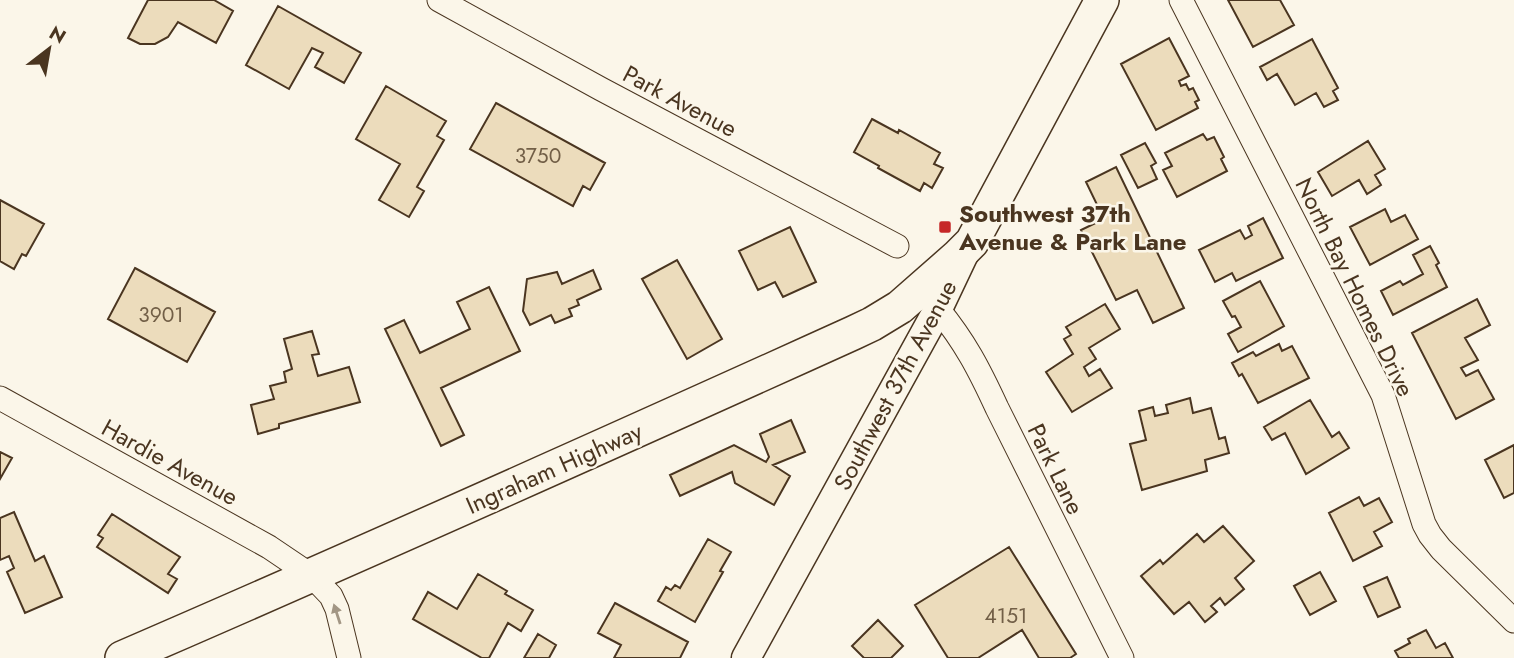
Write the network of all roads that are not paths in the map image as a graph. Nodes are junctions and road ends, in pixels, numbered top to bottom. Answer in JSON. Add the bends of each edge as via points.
{"nodes":[{"id":1,"x":439,"y":0,"type":"edge"},
{"id":2,"x":1102,"y":0,"type":"edge"},
{"id":3,"x":1181,"y":0,"type":"edge"},
{"id":4,"x":897,"y":246,"type":"dead end"},
{"id":5,"x":967,"y":248,"type":"junction"},
{"id":6,"x":938,"y":309,"type":"junction"},
{"id":7,"x":0,"y":398,"type":"edge"},
{"id":8,"x":312,"y":576,"type":"junction"},
{"id":9,"x":1514,"y":621,"type":"edge"},
{"id":10,"x":122,"y":658,"type":"edge"},
{"id":11,"x":349,"y":658,"type":"edge"},
{"id":12,"x":746,"y":658,"type":"edge"},
{"id":13,"x":1122,"y":658,"type":"edge"}],
"edges":[{"from":1,"to":4,"type":"street","name":"Park Avenue"},
{"from":2,"to":5,"type":"main road","name":"Southwest 37th Avenue"},
{"from":3,"to":9,"type":"street","name":"North Bay Homes Drive","via":[[1378,386],[1424,524],[1441,549]]},
{"from":5,"to":6,"type":"street","name":"Southwest 37th Avenue"},
{"from":5,"to":8,"type":"main road","name":"Ingraham Highway","via":[[900,307],[872,324]]},
{"from":6,"to":12,"type":"street","name":"Southwest 37th Avenue"},
{"from":6,"to":13,"type":"street","name":"Park Lane","via":[[979,369]]},
{"from":7,"to":8,"type":"street","name":"Hardie Avenue","via":[[269,547]]},
{"from":8,"to":10,"type":"main road","name":"Ingraham Highway"},
{"from":11,"to":8,"type":"street","name":"Hardie Avenue","one_way":true,"via":[[337,609]]}]}
